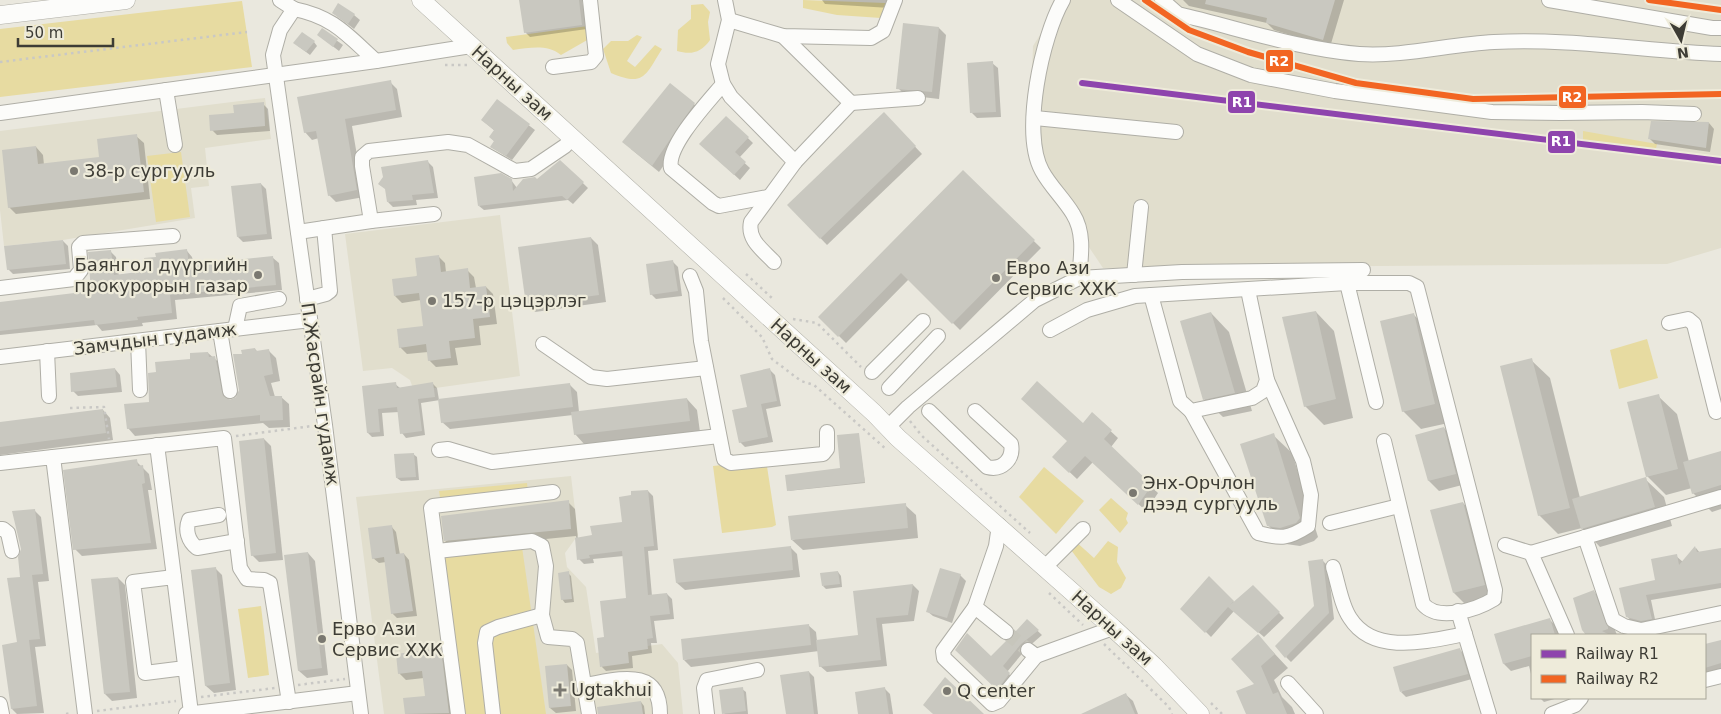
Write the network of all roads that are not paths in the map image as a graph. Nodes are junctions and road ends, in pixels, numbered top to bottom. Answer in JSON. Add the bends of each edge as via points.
{"nodes":[{"id":1,"x":126,"y":0,"type":"edge"},
{"id":2,"x":280,"y":0,"type":"edge"},
{"id":3,"x":421,"y":0,"type":"edge"},
{"id":4,"x":590,"y":0,"type":"edge"},
{"id":5,"x":725,"y":0,"type":"edge"},
{"id":6,"x":895,"y":0,"type":"edge"},
{"id":7,"x":1063,"y":0,"type":"edge"},
{"id":8,"x":1118,"y":0,"type":"edge"},
{"id":9,"x":1162,"y":0,"type":"edge"},
{"id":10,"x":1549,"y":0,"type":"edge"},
{"id":11,"x":294,"y":9,"type":"junction"},
{"id":12,"x":0,"y":14,"type":"edge"},
{"id":13,"x":729,"y":20,"type":"junction"},
{"id":14,"x":1721,"y":28,"type":"edge"},
{"id":15,"x":782,"y":36,"type":"junction"},
{"id":16,"x":471,"y":46,"type":"junction"},
{"id":17,"x":1721,"y":54,"type":"edge"},
{"id":18,"x":376,"y":61,"type":"junction"},
{"id":19,"x":553,"y":67,"type":"dead end"},
{"id":20,"x":277,"y":74,"type":"junction"},
{"id":21,"x":723,"y":84,"type":"junction"},
{"id":22,"x":166,"y":90,"type":"junction"},
{"id":23,"x":918,"y":98,"type":"dead end"},
{"id":24,"x":851,"y":103,"type":"junction"},
{"id":25,"x":0,"y":113,"type":"edge"},
{"id":26,"x":1694,"y":114,"type":"dead end"},
{"id":27,"x":1035,"y":118,"type":"junction"},
{"id":28,"x":1176,"y":132,"type":"dead end"},
{"id":29,"x":572,"y":138,"type":"junction"},
{"id":30,"x":175,"y":144,"type":"dead end"},
{"id":31,"x":795,"y":162,"type":"junction"},
{"id":32,"x":768,"y":197,"type":"junction"},
{"id":33,"x":1141,"y":208,"type":"dead end"},
{"id":34,"x":434,"y":214,"type":"dead end"},
{"id":35,"x":371,"y":221,"type":"junction"},
{"id":36,"x":324,"y":228,"type":"junction"},
{"id":37,"x":298,"y":232,"type":"junction"},
{"id":38,"x":173,"y":236,"type":"dead end"},
{"id":39,"x":774,"y":262,"type":"dead end"},
{"id":40,"x":1364,"y":270,"type":"dead end"},
{"id":41,"x":1134,"y":275,"type":"junction"},
{"id":42,"x":690,"y":276,"type":"dead end"},
{"id":43,"x":1079,"y":278,"type":"junction"},
{"id":44,"x":1347,"y":283,"type":"junction"},
{"id":45,"x":0,"y":288,"type":"edge"},
{"id":46,"x":1248,"y":290,"type":"junction"},
{"id":47,"x":1151,"y":295,"type":"junction"},
{"id":48,"x":279,"y":299,"type":"dead end"},
{"id":49,"x":307,"y":299,"type":"junction"},
{"id":50,"x":310,"y":320,"type":"junction"},
{"id":51,"x":923,"y":321,"type":"dead end"},
{"id":52,"x":1669,"y":323,"type":"dead end"},
{"id":53,"x":235,"y":329,"type":"junction"},
{"id":54,"x":1050,"y":330,"type":"dead end"},
{"id":55,"x":220,"y":331,"type":"junction"},
{"id":56,"x":938,"y":336,"type":"dead end"},
{"id":57,"x":138,"y":341,"type":"junction"},
{"id":58,"x":543,"y":344,"type":"dead end"},
{"id":59,"x":47,"y":351,"type":"junction"},
{"id":60,"x":0,"y":357,"type":"edge"},
{"id":61,"x":706,"y":368,"type":"junction"},
{"id":62,"x":872,"y":372,"type":"dead end"},
{"id":63,"x":1267,"y":380,"type":"junction"},
{"id":64,"x":889,"y":388,"type":"dead end"},
{"id":65,"x":140,"y":390,"type":"dead end"},
{"id":66,"x":230,"y":391,"type":"dead end"},
{"id":67,"x":49,"y":396,"type":"dead end"},
{"id":68,"x":1376,"y":402,"type":"dead end"},
{"id":69,"x":929,"y":411,"type":"dead end"},
{"id":70,"x":975,"y":411,"type":"dead end"},
{"id":71,"x":1191,"y":411,"type":"junction"},
{"id":72,"x":1716,"y":412,"type":"dead end"},
{"id":73,"x":888,"y":428,"type":"junction"},
{"id":74,"x":827,"y":432,"type":"dead end"},
{"id":75,"x":719,"y":436,"type":"junction"},
{"id":76,"x":1384,"y":441,"type":"dead end"},
{"id":77,"x":157,"y":445,"type":"junction"},
{"id":78,"x":439,"y":450,"type":"dead end"},
{"id":79,"x":53,"y":457,"type":"junction"},
{"id":80,"x":0,"y":463,"type":"edge"},
{"id":81,"x":553,"y":492,"type":"dead end"},
{"id":82,"x":1721,"y":497,"type":"edge"},
{"id":83,"x":1399,"y":506,"type":"junction"},
{"id":84,"x":218,"y":515,"type":"dead end"},
{"id":85,"x":1330,"y":523,"type":"dead end"},
{"id":86,"x":998,"y":525,"type":"junction"},
{"id":87,"x":0,"y":529,"type":"edge"},
{"id":88,"x":1083,"y":529,"type":"dead end"},
{"id":89,"x":1585,"y":537,"type":"junction"},
{"id":90,"x":237,"y":541,"type":"junction"},
{"id":91,"x":1505,"y":545,"type":"dead end"},
{"id":92,"x":12,"y":551,"type":"dead end"},
{"id":93,"x":437,"y":551,"type":"junction"},
{"id":94,"x":1531,"y":553,"type":"junction"},
{"id":95,"x":1045,"y":567,"type":"junction"},
{"id":96,"x":1333,"y":567,"type":"dead end"},
{"id":97,"x":174,"y":577,"type":"junction"},
{"id":98,"x":975,"y":607,"type":"junction"},
{"id":99,"x":1458,"y":611,"type":"junction"},
{"id":100,"x":1721,"y":613,"type":"edge"},
{"id":101,"x":542,"y":616,"type":"junction"},
{"id":102,"x":1113,"y":628,"type":"junction"},
{"id":103,"x":1006,"y":632,"type":"tunnel mouth"},
{"id":104,"x":1464,"y":634,"type":"junction"},
{"id":105,"x":1567,"y":634,"type":"edge"},
{"id":106,"x":185,"y":668,"type":"junction"},
{"id":107,"x":757,"y":670,"type":"dead end"},
{"id":108,"x":1721,"y":676,"type":"edge"},
{"id":109,"x":1706,"y":680,"type":"edge"},
{"id":110,"x":1288,"y":683,"type":"dead end"},
{"id":111,"x":584,"y":685,"type":"junction"},
{"id":112,"x":358,"y":694,"type":"junction"},
{"id":113,"x":1580,"y":699,"type":"edge"},
{"id":114,"x":289,"y":702,"type":"junction"},
{"id":115,"x":0,"y":704,"type":"edge"},
{"id":116,"x":267,"y":709,"type":"edge"},
{"id":117,"x":85,"y":713,"type":"edge"},
{"id":118,"x":2,"y":714,"type":"edge"},
{"id":119,"x":188,"y":714,"type":"edge"},
{"id":120,"x":361,"y":714,"type":"edge"},
{"id":121,"x":458,"y":714,"type":"edge"},
{"id":122,"x":493,"y":714,"type":"edge"},
{"id":123,"x":589,"y":714,"type":"edge"},
{"id":124,"x":660,"y":714,"type":"edge"},
{"id":125,"x":707,"y":714,"type":"edge"},
{"id":126,"x":1200,"y":714,"type":"edge"},
{"id":127,"x":1316,"y":714,"type":"edge"},
{"id":128,"x":1489,"y":714,"type":"edge"},
{"id":129,"x":1552,"y":714,"type":"edge"}],
"edges":[{"from":1,"to":12,"type":"main road"},
{"from":2,"to":11,"type":"street"},
{"from":3,"to":16,"type":"main road","name":"Нарны зам"},
{"from":4,"to":19,"type":"street","via":[[596,56],[591,62]]},
{"from":5,"to":13,"type":"street"},
{"from":6,"to":15,"type":"street","via":[[883,30],[872,38]]},
{"from":7,"to":27,"type":"street","via":[[1054,16],[1035,88]]},
{"from":8,"to":26,"type":"street","via":[[1197,54],[1260,77],[1335,91],[1492,112]]},
{"from":9,"to":17,"type":"street","via":[[1178,14],[1319,49],[1361,54],[1494,42]]},
{"from":10,"to":14,"type":"street"},
{"from":11,"to":18,"type":"street","via":[[335,24]]},
{"from":11,"to":20,"type":"street","name":"П.Жасрайн гудамж","via":[[280,30],[273,55]]},
{"from":13,"to":15,"type":"street"},
{"from":13,"to":21,"type":"street","via":[[718,64]]},
{"from":15,"to":24,"type":"street"},
{"from":16,"to":18,"type":"street"},
{"from":16,"to":29,"type":"main road","name":"Нарны зам"},
{"from":18,"to":20,"type":"street"},
{"from":20,"to":22,"type":"street"},
{"from":20,"to":37,"type":"street","name":"П.Жасрайн гудамж"},
{"from":21,"to":31,"type":"street","via":[[731,97]]},
{"from":21,"to":32,"type":"street","via":[[682,136],[669,162],[671,168],[719,206]]},
{"from":22,"to":25,"type":"street"},
{"from":22,"to":30,"type":"street"},
{"from":23,"to":24,"type":"street"},
{"from":24,"to":31,"type":"street"},
{"from":27,"to":28,"type":"street"},
{"from":27,"to":43,"type":"street","via":[[1034,145],[1041,170],[1074,216],[1082,246]]},
{"from":29,"to":35,"type":"street","via":[[566,146],[531,169],[515,171],[468,145],[454,143],[369,151],[362,157],[362,166]]},
{"from":29,"to":73,"type":"main road","name":"Нарны зам"},
{"from":31,"to":32,"type":"street"},
{"from":32,"to":39,"type":"street","via":[[750,222],[749,232],[753,241]]},
{"from":33,"to":41,"type":"street"},
{"from":34,"to":35,"type":"street"},
{"from":35,"to":36,"type":"street"},
{"from":36,"to":37,"type":"street"},
{"from":36,"to":49,"type":"street","via":[[330,291]]},
{"from":37,"to":49,"type":"street","name":"П.Жасрайн гудамж"},
{"from":38,"to":45,"type":"street","via":[[82,243],[78,247],[81,270],[74,279]]},
{"from":40,"to":41,"type":"street"},
{"from":41,"to":43,"type":"street"},
{"from":42,"to":61,"type":"street","via":[[698,298]]},
{"from":43,"to":73,"type":"street","via":[[1036,300],[908,407]]},
{"from":44,"to":46,"type":"street"},
{"from":44,"to":68,"type":"street"},
{"from":44,"to":99,"type":"street","via":[[1409,284],[1417,287],[1420,294],[1495,590],[1494,599],[1486,604]]},
{"from":46,"to":47,"type":"street"},
{"from":46,"to":63,"type":"street"},
{"from":47,"to":54,"type":"street","via":[[1135,296],[1087,310]]},
{"from":47,"to":71,"type":"street","via":[[1180,401]]},
{"from":48,"to":53,"type":"street","via":[[240,306]]},
{"from":49,"to":50,"type":"street","name":"П.Жасрайн гудамж"},
{"from":50,"to":53,"type":"street","name":"Замчдын гудамж"},
{"from":50,"to":112,"type":"street","name":"П.Жасрайн гудамж"},
{"from":51,"to":62,"type":"street"},
{"from":52,"to":72,"type":"street","via":[[1688,319],[1694,324]]},
{"from":53,"to":55,"type":"street","name":"Замчдын гудамж"},
{"from":55,"to":57,"type":"street","name":"Замчдын гудамж"},
{"from":55,"to":66,"type":"street"},
{"from":56,"to":64,"type":"street"},
{"from":57,"to":59,"type":"street","name":"Замчдын гудамж"},
{"from":57,"to":65,"type":"street"},
{"from":58,"to":61,"type":"street","via":[[591,377],[607,379]]},
{"from":59,"to":60,"type":"street","name":"Замчдын гудамж"},
{"from":59,"to":67,"type":"street"},
{"from":61,"to":75,"type":"street"},
{"from":63,"to":71,"type":"street","via":[[1263,391],[1252,398]]},
{"from":63,"to":71,"type":"street","via":[[1303,461],[1311,495],[1308,526],[1294,535],[1279,538],[1258,533]]},
{"from":69,"to":70,"type":"street","via":[[987,467],[1003,466],[1011,456],[1011,444]]},
{"from":73,"to":86,"type":"main road","name":"Нарны зам"},
{"from":74,"to":75,"type":"street","via":[[827,449],[823,454],[731,463],[724,459]]},
{"from":75,"to":78,"type":"street","via":[[492,462],[448,449]]},
{"from":76,"to":83,"type":"street"},
{"from":77,"to":79,"type":"street"},
{"from":77,"to":90,"type":"street","via":[[224,438]]},
{"from":77,"to":97,"type":"street"},
{"from":79,"to":80,"type":"street"},
{"from":79,"to":117,"type":"street"},
{"from":81,"to":93,"type":"street","via":[[433,506]]},
{"from":82,"to":89,"type":"street"},
{"from":83,"to":85,"type":"street"},
{"from":83,"to":99,"type":"street","via":[[1423,604],[1437,614]]},
{"from":84,"to":90,"type":"street","via":[[188,520],[191,544],[197,548]]},
{"from":86,"to":95,"type":"main road","name":"Нарны зам"},
{"from":86,"to":98,"type":"street","via":[[996,546]]},
{"from":87,"to":92,"type":"street","via":[[8,533]]},
{"from":88,"to":95,"type":"street"},
{"from":89,"to":94,"type":"street"},
{"from":89,"to":100,"type":"street","via":[[1613,620],[1641,630]]},
{"from":90,"to":114,"type":"street","via":[[240,568],[247,580],[270,583]]},
{"from":91,"to":94,"type":"street"},
{"from":93,"to":101,"type":"street","via":[[532,541],[542,546],[546,566]]},
{"from":93,"to":121,"type":"street"},
{"from":94,"to":105,"type":"street"},
{"from":95,"to":102,"type":"main road","name":"Нарны зам"},
{"from":96,"to":104,"type":"street","via":[[1349,617],[1364,634],[1389,642],[1416,643]]},
{"from":97,"to":106,"type":"street"},
{"from":97,"to":106,"type":"street","via":[[133,582],[145,673]]},
{"from":98,"to":102,"type":"street","via":[[943,652],[944,658],[992,704],[999,701],[1032,653]]},
{"from":98,"to":103,"type":"street"},
{"from":99,"to":104,"type":"street"},
{"from":101,"to":111,"type":"street","via":[[548,637],[577,643]]},
{"from":101,"to":122,"type":"street","via":[[486,632]]},
{"from":102,"to":126,"type":"main road","name":"Нарны зам"},
{"from":104,"to":128,"type":"street"},
{"from":106,"to":119,"type":"street"},
{"from":107,"to":125,"type":"street","via":[[707,680],[704,688]]},
{"from":108,"to":109,"type":"street"},
{"from":110,"to":127,"type":"street"},
{"from":111,"to":123,"type":"street"},
{"from":111,"to":124,"type":"street","via":[[636,678],[651,686],[660,700]]},
{"from":112,"to":114,"type":"street"},
{"from":112,"to":120,"type":"street","name":"П.Жасрайн гудамж"},
{"from":113,"to":129,"type":"street","via":[[1575,705]]},
{"from":114,"to":116,"type":"street"},
{"from":115,"to":118,"type":"street"},
{"from":116,"to":119,"type":"street"}]}
